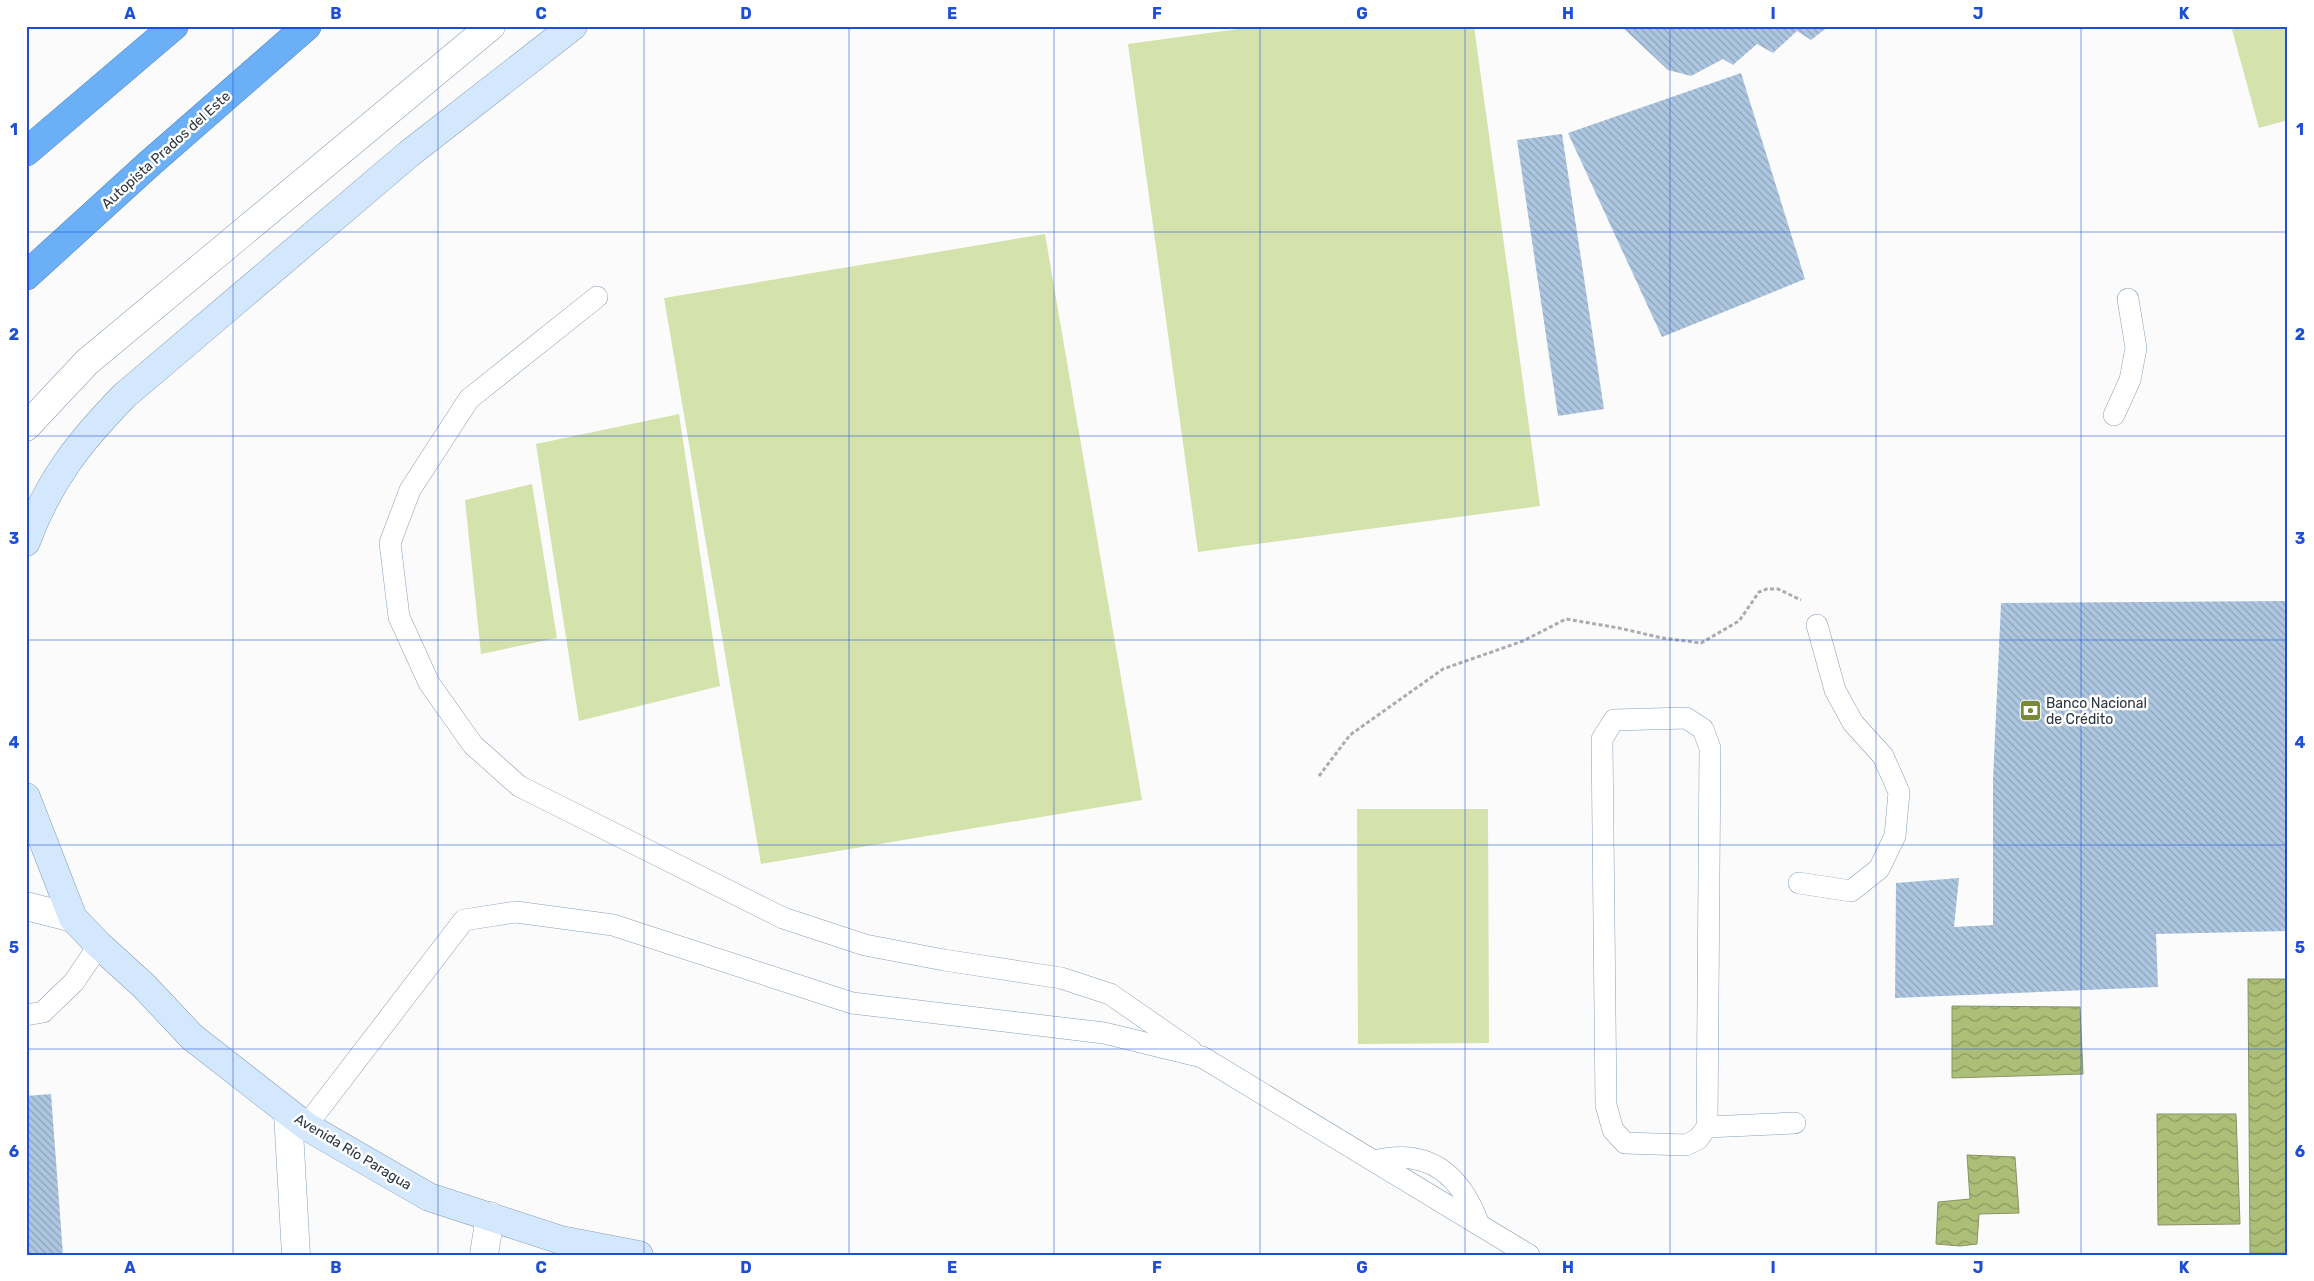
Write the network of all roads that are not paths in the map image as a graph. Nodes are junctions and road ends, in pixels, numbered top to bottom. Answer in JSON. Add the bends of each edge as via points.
{"nodes":[{"id":1,"x":174,"y":26,"type":"edge"},
{"id":2,"x":307,"y":26,"type":"edge"},
{"id":3,"x":491,"y":26,"type":"edge"},
{"id":4,"x":573,"y":26,"type":"edge"},
{"id":5,"x":26,"y":152,"type":"edge"},
{"id":6,"x":26,"y":276,"type":"edge"},
{"id":7,"x":596,"y":297,"type":"dead end"},
{"id":8,"x":2128,"y":299,"type":"dead end"},
{"id":9,"x":2114,"y":415,"type":"dead end"},
{"id":10,"x":26,"y":427,"type":"edge"},
{"id":11,"x":26,"y":542,"type":"edge"},
{"id":12,"x":1817,"y":625,"type":"dead end"},
{"id":13,"x":26,"y":797,"type":"edge"},
{"id":14,"x":1799,"y":883,"type":"dead end"},
{"id":15,"x":26,"y":906,"type":"edge"},
{"id":16,"x":74,"y":918,"type":"junction"},
{"id":17,"x":99,"y":945,"type":"junction"},
{"id":18,"x":26,"y":1015,"type":"edge"},
{"id":19,"x":1202,"y":1057,"type":"junction"},
{"id":20,"x":297,"y":1119,"type":"junction"},
{"id":21,"x":1795,"y":1123,"type":"dead end"},
{"id":22,"x":1707,"y":1127,"type":"junction"},
{"id":23,"x":1374,"y":1162,"type":"junction"},
{"id":24,"x":490,"y":1216,"type":"junction"},
{"id":25,"x":1479,"y":1225,"type":"junction"},
{"id":26,"x":296,"y":1255,"type":"edge"},
{"id":27,"x":484,"y":1255,"type":"edge"},
{"id":28,"x":639,"y":1255,"type":"edge"},
{"id":29,"x":1528,"y":1255,"type":"edge"}],
"edges":[{"from":1,"to":5,"type":"highway"},
{"from":2,"to":6,"type":"highway","name":"Autopista Prados del Este","via":[[148,164]]},
{"from":3,"to":10,"type":"street","via":[[87,362]]},
{"from":4,"to":11,"type":"main road","via":[[410,154],[126,395],[70,456],[46,495]]},
{"from":7,"to":19,"type":"lane","via":[[469,399],[410,490],[390,543],[398,617],[429,683],[473,745],[519,786],[783,918],[866,945],[1060,978],[1110,994]]},
{"from":8,"to":9,"type":"lane","via":[[2136,348],[2130,380]]},
{"from":12,"to":14,"type":"lane","via":[[1835,690],[1853,723],[1883,756],[1899,792],[1895,836],[1879,870],[1851,891]]},
{"from":13,"to":16,"type":"main road"},
{"from":15,"to":16,"type":"street"},
{"from":16,"to":17,"type":"main road","name":"Avenida Río Paragua"},
{"from":17,"to":18,"type":"lane","via":[[74,982],[43,1012]]},
{"from":17,"to":20,"type":"main road","name":"Avenida Río Paragua","via":[[192,1037]]},
{"from":19,"to":20,"type":"lane","via":[[1104,1033],[852,1003],[612,925],[516,912],[464,920]]},
{"from":19,"to":23,"type":"lane"},
{"from":20,"to":24,"type":"main road","name":"Avenida Río Paragua","via":[[429,1197]]},
{"from":20,"to":26,"type":"street"},
{"from":21,"to":22,"type":"lane"},
{"from":22,"to":22,"type":"lane","via":[[1710,748],[1703,729],[1686,718],[1614,720],[1602,739],[1606,1105],[1613,1130],[1625,1143],[1686,1145],[1698,1139]]},
{"from":23,"to":25,"type":"lane"},
{"from":23,"to":25,"type":"lane","via":[[1404,1157],[1420,1158],[1434,1165],[1460,1186]]},
{"from":24,"to":27,"type":"street"},
{"from":24,"to":28,"type":"main road","name":"Avenida Río Paragua","via":[[561,1240]]},
{"from":25,"to":29,"type":"lane"}]}
